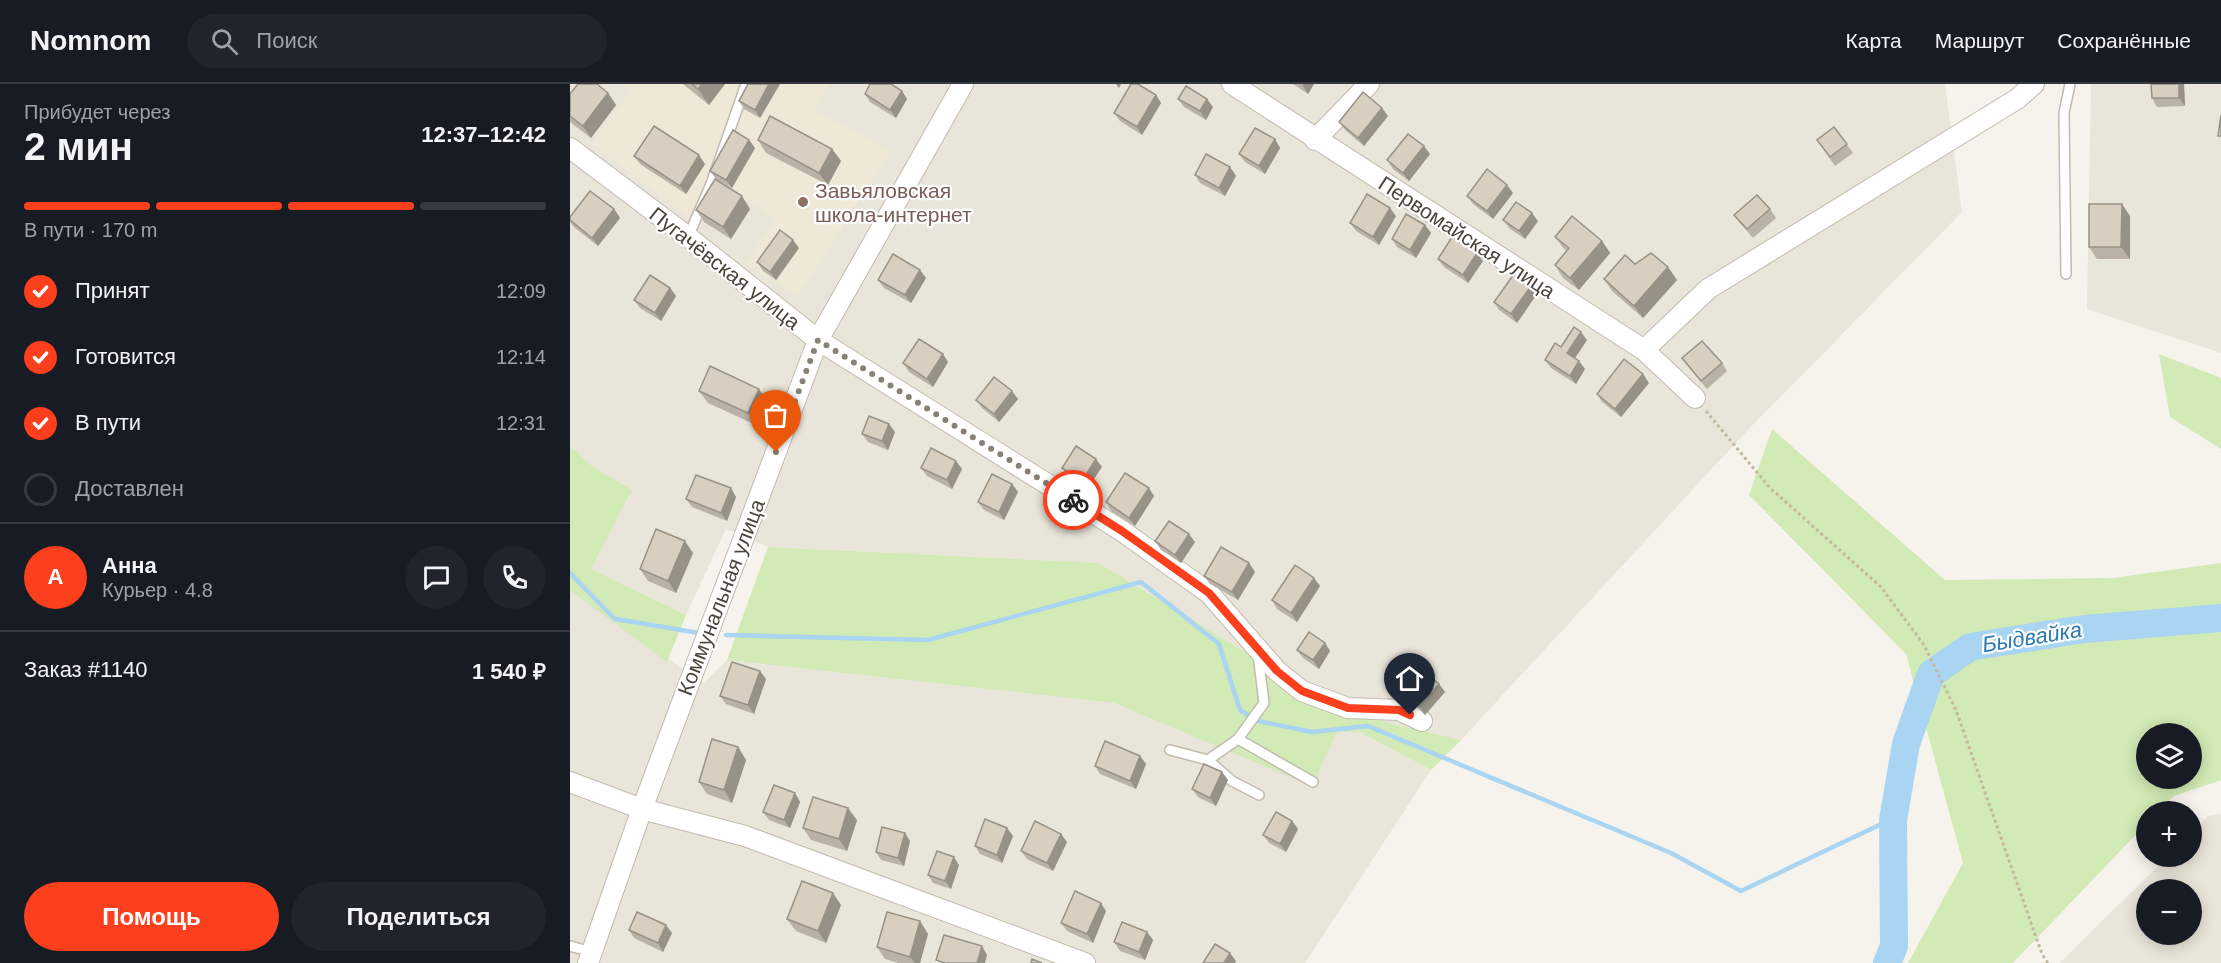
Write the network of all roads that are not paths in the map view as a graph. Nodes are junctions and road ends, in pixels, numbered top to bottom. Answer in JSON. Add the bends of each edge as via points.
{"nodes":[{"id":1,"x":746,"y":84,"type":"edge"},
{"id":2,"x":963,"y":84,"type":"edge"},
{"id":3,"x":1232,"y":84,"type":"edge"},
{"id":4,"x":1369,"y":84,"type":"edge"},
{"id":5,"x":2034,"y":84,"type":"edge"},
{"id":6,"x":2070,"y":84,"type":"edge"},
{"id":7,"x":1315,"y":140,"type":"junction"},
{"id":8,"x":570,"y":148,"type":"edge"},
{"id":9,"x":688,"y":237,"type":"junction"},
{"id":10,"x":2066,"y":274,"type":"dead end"},
{"id":11,"x":818,"y":340,"type":"junction"},
{"id":12,"x":1644,"y":350,"type":"junction"},
{"id":13,"x":1695,"y":398,"type":"road end"},
{"id":14,"x":1257,"y":648,"type":"junction"},
{"id":15,"x":1422,"y":721,"type":"dead end"},
{"id":16,"x":1238,"y":739,"type":"junction"},
{"id":17,"x":1170,"y":750,"type":"dead end"},
{"id":18,"x":1208,"y":760,"type":"junction"},
{"id":19,"x":570,"y":782,"type":"edge"},
{"id":20,"x":1313,"y":782,"type":"dead end"},
{"id":21,"x":1260,"y":795,"type":"dead end"},
{"id":22,"x":642,"y":809,"type":"junction"},
{"id":23,"x":570,"y":946,"type":"edge"},
{"id":24,"x":590,"y":958,"type":"edge"},
{"id":25,"x":1085,"y":963,"type":"edge"}],
"edges":[{"from":1,"to":9,"type":"lane"},
{"from":2,"to":11,"type":"street","name":"Коммунальная улица"},
{"from":3,"to":7,"type":"street","name":"Первомайская улица"},
{"from":4,"to":7,"type":"street"},
{"from":5,"to":12,"type":"street","via":[[2017,99],[1708,289]]},
{"from":6,"to":10,"type":"lane","via":[[2064,113]]},
{"from":7,"to":12,"type":"street","name":"Первомайская улица"},
{"from":8,"to":9,"type":"street","name":"Пугачёвская улица"},
{"from":9,"to":11,"type":"street","name":"Пугачёвская улица"},
{"from":11,"to":14,"type":"street","name":"Пугачёвская улица","via":[[1122,531],[1209,593]]},
{"from":11,"to":22,"type":"street","name":"Коммунальная улица"},
{"from":12,"to":13,"type":"street","name":"Первомайская улица"},
{"from":14,"to":15,"type":"street","name":"Пугачёвская улица","via":[[1302,691],[1348,708],[1399,710]]},
{"from":14,"to":16,"type":"lane","via":[[1264,704]]},
{"from":16,"to":18,"type":"lane"},
{"from":16,"to":20,"type":"lane"},
{"from":17,"to":18,"type":"lane"},
{"from":18,"to":21,"type":"lane","via":[[1232,781]]},
{"from":19,"to":22,"type":"street"},
{"from":22,"to":24,"type":"street","name":"Коммунальная улица"},
{"from":22,"to":25,"type":"street","via":[[745,836]]},
{"from":23,"to":24,"type":"lane"}]}
